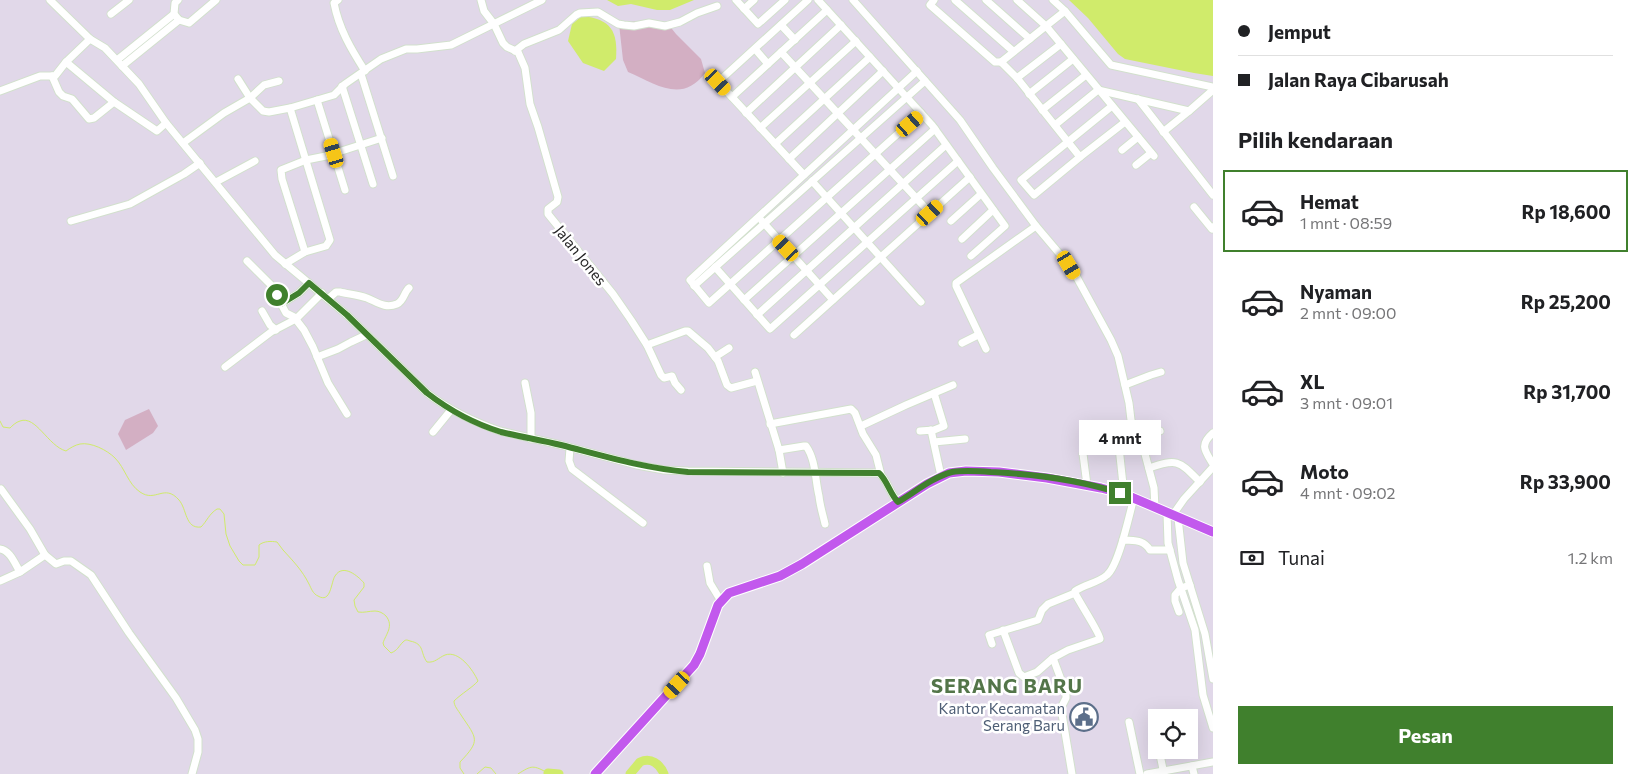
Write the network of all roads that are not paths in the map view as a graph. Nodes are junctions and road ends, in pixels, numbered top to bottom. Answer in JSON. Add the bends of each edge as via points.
{"nodes":[{"id":1,"x":50,"y":0,"type":"edge"},
{"id":2,"x":178,"y":0,"type":"edge"},
{"id":3,"x":216,"y":0,"type":"edge"},
{"id":4,"x":338,"y":0,"type":"edge"},
{"id":5,"x":481,"y":0,"type":"edge"},
{"id":6,"x":542,"y":0,"type":"edge"},
{"id":7,"x":736,"y":0,"type":"edge"},
{"id":8,"x":754,"y":0,"type":"edge"},
{"id":9,"x":785,"y":0,"type":"edge"},
{"id":10,"x":808,"y":0,"type":"edge"},
{"id":11,"x":818,"y":0,"type":"edge"},
{"id":12,"x":853,"y":0,"type":"edge"},
{"id":13,"x":934,"y":0,"type":"edge"},
{"id":14,"x":955,"y":0,"type":"edge"},
{"id":15,"x":986,"y":0,"type":"edge"},
{"id":16,"x":1017,"y":0,"type":"edge"},
{"id":17,"x":1053,"y":0,"type":"edge"},
{"id":18,"x":126,"y":1,"type":"edge"},
{"id":19,"x":716,"y":6,"type":"dead end"},
{"id":20,"x":744,"y":9,"type":"junction"},
{"id":21,"x":827,"y":10,"type":"junction"},
{"id":22,"x":1065,"y":11,"type":"junction"},
{"id":23,"x":111,"y":14,"type":"dead end"},
{"id":24,"x":174,"y":14,"type":"junction"},
{"id":25,"x":179,"y":20,"type":"junction"},
{"id":26,"x":494,"y":24,"type":"junction"},
{"id":27,"x":781,"y":25,"type":"junction"},
{"id":28,"x":841,"y":25,"type":"junction"},
{"id":29,"x":1046,"y":26,"type":"junction"},
{"id":30,"x":90,"y":39,"type":"junction"},
{"id":31,"x":1030,"y":39,"type":"junction"},
{"id":32,"x":795,"y":40,"type":"junction"},
{"id":33,"x":856,"y":41,"type":"junction"},
{"id":34,"x":1061,"y":44,"type":"junction"},
{"id":35,"x":755,"y":49,"type":"junction"},
{"id":36,"x":515,"y":51,"type":"junction"},
{"id":37,"x":1013,"y":51,"type":"junction"},
{"id":38,"x":781,"y":52,"type":"junction"},
{"id":39,"x":870,"y":57,"type":"junction"},
{"id":40,"x":1072,"y":59,"type":"junction"},
{"id":41,"x":66,"y":62,"type":"junction"},
{"id":42,"x":1001,"y":62,"type":"junction"},
{"id":43,"x":119,"y":63,"type":"junction"},
{"id":44,"x":768,"y":64,"type":"junction"},
{"id":45,"x":796,"y":67,"type":"junction"},
{"id":46,"x":883,"y":71,"type":"junction"},
{"id":47,"x":917,"y":71,"type":"junction"},
{"id":48,"x":363,"y":72,"type":"junction"},
{"id":49,"x":1086,"y":75,"type":"junction"},
{"id":50,"x":52,"y":76,"type":"junction"},
{"id":51,"x":1017,"y":78,"type":"junction"},
{"id":52,"x":238,"y":79,"type":"dead end"},
{"id":53,"x":925,"y":80,"type":"junction"},
{"id":54,"x":279,"y":81,"type":"dead end"},
{"id":55,"x":810,"y":83,"type":"junction"},
{"id":56,"x":342,"y":86,"type":"junction"},
{"id":57,"x":898,"y":88,"type":"junction"},
{"id":58,"x":1213,"y":88,"type":"edge"},
{"id":59,"x":1098,"y":90,"type":"junction"},
{"id":60,"x":0,"y":91,"type":"edge"},
{"id":61,"x":1030,"y":94,"type":"junction"},
{"id":62,"x":732,"y":97,"type":"junction"},
{"id":63,"x":906,"y":97,"type":"junction"},
{"id":64,"x":250,"y":98,"type":"junction"},
{"id":65,"x":824,"y":98,"type":"junction"},
{"id":66,"x":1137,"y":99,"type":"junction"},
{"id":67,"x":317,"y":100,"type":"junction"},
{"id":68,"x":114,"y":102,"type":"junction"},
{"id":69,"x":1112,"y":106,"type":"junction"},
{"id":70,"x":290,"y":108,"type":"junction"},
{"id":71,"x":1042,"y":110,"type":"junction"},
{"id":72,"x":1188,"y":111,"type":"junction"},
{"id":73,"x":746,"y":113,"type":"junction"},
{"id":74,"x":838,"y":113,"type":"junction"},
{"id":75,"x":921,"y":114,"type":"junction"},
{"id":76,"x":1125,"y":122,"type":"junction"},
{"id":77,"x":166,"y":123,"type":"junction"},
{"id":78,"x":1055,"y":125,"type":"junction"},
{"id":79,"x":760,"y":128,"type":"junction"},
{"id":80,"x":935,"y":129,"type":"junction"},
{"id":81,"x":853,"y":130,"type":"junction"},
{"id":82,"x":1163,"y":132,"type":"junction"},
{"id":83,"x":1138,"y":137,"type":"junction"},
{"id":84,"x":382,"y":138,"type":"junction"},
{"id":85,"x":861,"y":138,"type":"junction"},
{"id":86,"x":1067,"y":142,"type":"junction"},
{"id":87,"x":182,"y":143,"type":"junction"},
{"id":88,"x":360,"y":144,"type":"junction"},
{"id":89,"x":775,"y":144,"type":"junction"},
{"id":90,"x":946,"y":144,"type":"junction"},
{"id":91,"x":1122,"y":150,"type":"dead end"},
{"id":92,"x":334,"y":153,"type":"junction"},
{"id":93,"x":876,"y":154,"type":"junction"},
{"id":94,"x":1080,"y":157,"type":"junction"},
{"id":95,"x":789,"y":159,"type":"junction"},
{"id":96,"x":306,"y":160,"type":"junction"},
{"id":97,"x":255,"y":161,"type":"dead end"},
{"id":98,"x":958,"y":161,"type":"junction"},
{"id":99,"x":200,"y":163,"type":"junction"},
{"id":100,"x":1136,"y":165,"type":"dead end"},
{"id":101,"x":890,"y":169,"type":"junction"},
{"id":102,"x":804,"y":175,"type":"junction"},
{"id":103,"x":393,"y":176,"type":"dead end"},
{"id":104,"x":970,"y":177,"type":"junction"},
{"id":105,"x":812,"y":181,"type":"junction"},
{"id":106,"x":216,"y":182,"type":"junction"},
{"id":107,"x":373,"y":184,"type":"dead end"},
{"id":108,"x":902,"y":184,"type":"junction"},
{"id":109,"x":345,"y":190,"type":"dead end"},
{"id":110,"x":981,"y":194,"type":"junction"},
{"id":111,"x":1213,"y":195,"type":"edge"},
{"id":112,"x":827,"y":197,"type":"junction"},
{"id":113,"x":916,"y":198,"type":"junction"},
{"id":114,"x":1194,"y":207,"type":"dead end"},
{"id":115,"x":994,"y":210,"type":"junction"},
{"id":116,"x":841,"y":213,"type":"junction"},
{"id":117,"x":930,"y":213,"type":"junction"},
{"id":118,"x":758,"y":217,"type":"junction"},
{"id":119,"x":71,"y":221,"type":"dead end"},
{"id":120,"x":951,"y":221,"type":"dead end"},
{"id":121,"x":764,"y":224,"type":"junction"},
{"id":122,"x":1036,"y":226,"type":"junction"},
{"id":123,"x":854,"y":227,"type":"junction"},
{"id":124,"x":1213,"y":227,"type":"edge"},
{"id":125,"x":962,"y":239,"type":"dead end"},
{"id":126,"x":779,"y":240,"type":"junction"},
{"id":127,"x":868,"y":242,"type":"junction"},
{"id":128,"x":305,"y":252,"type":"junction"},
{"id":129,"x":793,"y":256,"type":"junction"},
{"id":130,"x":971,"y":256,"type":"dead end"},
{"id":131,"x":881,"y":257,"type":"junction"},
{"id":132,"x":247,"y":261,"type":"dead end"},
{"id":133,"x":285,"y":264,"type":"junction"},
{"id":134,"x":715,"y":268,"type":"junction"},
{"id":135,"x":806,"y":270,"type":"junction"},
{"id":136,"x":309,"y":283,"type":"junction"},
{"id":137,"x":730,"y":284,"type":"junction"},
{"id":138,"x":820,"y":285,"type":"junction"},
{"id":139,"x":694,"y":286,"type":"junction"},
{"id":140,"x":409,"y":288,"type":"dead end"},
{"id":141,"x":322,"y":293,"type":"junction"},
{"id":142,"x":328,"y":299,"type":"junction"},
{"id":143,"x":744,"y":300,"type":"junction"},
{"id":144,"x":833,"y":300,"type":"junction"},
{"id":145,"x":921,"y":302,"type":"dead end"},
{"id":146,"x":281,"y":304,"type":"junction"},
{"id":147,"x":262,"y":311,"type":"dead end"},
{"id":148,"x":757,"y":314,"type":"junction"},
{"id":149,"x":296,"y":319,"type":"junction"},
{"id":150,"x":276,"y":330,"type":"junction"},
{"id":151,"x":366,"y":335,"type":"junction"},
{"id":152,"x":794,"y":335,"type":"dead end"},
{"id":153,"x":978,"y":335,"type":"junction"},
{"id":154,"x":962,"y":343,"type":"dead end"},
{"id":155,"x":647,"y":345,"type":"junction"},
{"id":156,"x":729,"y":348,"type":"dead end"},
{"id":157,"x":986,"y":349,"type":"dead end"},
{"id":158,"x":715,"y":356,"type":"junction"},
{"id":159,"x":317,"y":357,"type":"junction"},
{"id":160,"x":225,"y":368,"type":"dead end"},
{"id":161,"x":755,"y":372,"type":"dead end"},
{"id":162,"x":1161,"y":372,"type":"dead end"},
{"id":163,"x":757,"y":381,"type":"junction"},
{"id":164,"x":525,"y":383,"type":"dead end"},
{"id":165,"x":954,"y":385,"type":"dead end"},
{"id":166,"x":1125,"y":385,"type":"junction"},
{"id":167,"x":682,"y":390,"type":"dead end"},
{"id":168,"x":934,"y":393,"type":"junction"},
{"id":169,"x":451,"y":410,"type":"junction"},
{"id":170,"x":347,"y":414,"type":"dead end"},
{"id":171,"x":770,"y":424,"type":"junction"},
{"id":172,"x":861,"y":426,"type":"junction"},
{"id":173,"x":931,"y":430,"type":"junction"},
{"id":174,"x":920,"y":431,"type":"dead end"},
{"id":175,"x":1160,"y":431,"type":"dead end"},
{"id":176,"x":433,"y":432,"type":"dead end"},
{"id":177,"x":1213,"y":433,"type":"edge"},
{"id":178,"x":1139,"y":438,"type":"junction"},
{"id":179,"x":532,"y":439,"type":"junction"},
{"id":180,"x":965,"y":439,"type":"dead end"},
{"id":181,"x":934,"y":442,"type":"junction"},
{"id":182,"x":1119,"y":447,"type":"dead end"},
{"id":183,"x":570,"y":448,"type":"junction"},
{"id":184,"x":779,"y":450,"type":"junction"},
{"id":185,"x":1083,"y":454,"type":"dead end"},
{"id":186,"x":1213,"y":466,"type":"edge"},
{"id":187,"x":1149,"y":468,"type":"junction"},
{"id":188,"x":784,"y":473,"type":"junction"},
{"id":189,"x":815,"y":474,"type":"junction"},
{"id":190,"x":881,"y":475,"type":"junction"},
{"id":191,"x":942,"y":476,"type":"junction"},
{"id":192,"x":1200,"y":482,"type":"junction"},
{"id":193,"x":1087,"y":485,"type":"junction"},
{"id":194,"x":1,"y":488,"type":"edge"},
{"id":195,"x":1124,"y":494,"type":"junction"},
{"id":196,"x":1134,"y":498,"type":"junction"},
{"id":197,"x":898,"y":502,"type":"junction"},
{"id":198,"x":1155,"y":508,"type":"junction"},
{"id":199,"x":1172,"y":516,"type":"junction"},
{"id":200,"x":643,"y":523,"type":"dead end"},
{"id":201,"x":825,"y":524,"type":"dead end"},
{"id":202,"x":1213,"y":532,"type":"edge"},
{"id":203,"x":1123,"y":540,"type":"junction"},
{"id":204,"x":0,"y":549,"type":"edge"},
{"id":205,"x":1170,"y":550,"type":"junction"},
{"id":206,"x":45,"y":555,"type":"junction"},
{"id":207,"x":707,"y":566,"type":"dead end"},
{"id":208,"x":20,"y":572,"type":"junction"},
{"id":209,"x":0,"y":581,"type":"edge"},
{"id":210,"x":1190,"y":585,"type":"junction"},
{"id":211,"x":1181,"y":588,"type":"junction"},
{"id":212,"x":1075,"y":593,"type":"junction"},
{"id":213,"x":721,"y":601,"type":"junction"},
{"id":214,"x":1179,"y":612,"type":"dead end"},
{"id":215,"x":1003,"y":630,"type":"junction"},
{"id":216,"x":992,"y":644,"type":"dead end"},
{"id":217,"x":1053,"y":658,"type":"junction"},
{"id":218,"x":1212,"y":664,"type":"edge"},
{"id":219,"x":1213,"y":679,"type":"edge"},
{"id":220,"x":1129,"y":722,"type":"dead end"},
{"id":221,"x":1213,"y":728,"type":"edge"},
{"id":222,"x":1161,"y":759,"type":"edge"},
{"id":223,"x":1213,"y":762,"type":"edge"},
{"id":224,"x":1192,"y":766,"type":"junction"},
{"id":225,"x":1164,"y":772,"type":"edge"},
{"id":226,"x":192,"y":774,"type":"edge"},
{"id":227,"x":595,"y":774,"type":"edge"},
{"id":228,"x":1072,"y":774,"type":"edge"},
{"id":229,"x":1140,"y":774,"type":"edge"},
{"id":230,"x":1147,"y":774,"type":"edge"},
{"id":231,"x":1194,"y":774,"type":"edge"}],
"edges":[{"from":1,"to":30,"type":"street"},
{"from":2,"to":24,"type":"street"},
{"from":3,"to":25,"type":"street","via":[[189,23]]},
{"from":4,"to":48,"type":"street","via":[[334,3],[344,36]]},
{"from":5,"to":26,"type":"street","name":"Jalan Jones","via":[[484,11]]},
{"from":6,"to":26,"type":"street"},
{"from":7,"to":20,"type":"street"},
{"from":8,"to":20,"type":"street"},
{"from":9,"to":20,"type":"street","via":[[758,24]]},
{"from":10,"to":27,"type":"street"},
{"from":11,"to":21,"type":"street"},
{"from":12,"to":47,"type":"street"},
{"from":13,"to":42,"type":"street","via":[[930,5],[995,62]]},
{"from":14,"to":37,"type":"street"},
{"from":15,"to":31,"type":"street"},
{"from":16,"to":29,"type":"street"},
{"from":17,"to":22,"type":"street"},
{"from":18,"to":23,"type":"street"},
{"from":19,"to":36,"type":"street","via":[[665,26],[649,22],[624,26],[598,12],[580,13],[559,30]]},
{"from":21,"to":28,"type":"street"},
{"from":21,"to":32,"type":"street"},
{"from":22,"to":29,"type":"street"},
{"from":22,"to":58,"type":"street","via":[[1111,65]]},
{"from":24,"to":25,"type":"street"},
{"from":24,"to":43,"type":"street"},
{"from":25,"to":43,"type":"street"},
{"from":26,"to":36,"type":"street","name":"Jalan Jones","via":[[506,46]]},
{"from":26,"to":48,"type":"street","via":[[451,45],[404,50],[380,59]]},
{"from":27,"to":32,"type":"street"},
{"from":27,"to":35,"type":"street"},
{"from":28,"to":33,"type":"street"},
{"from":28,"to":45,"type":"street"},
{"from":29,"to":31,"type":"street"},
{"from":29,"to":34,"type":"street"},
{"from":30,"to":41,"type":"street"},
{"from":30,"to":43,"type":"street","via":[[106,48]]},
{"from":31,"to":37,"type":"street"},
{"from":32,"to":38,"type":"street"},
{"from":33,"to":39,"type":"street"},
{"from":33,"to":55,"type":"street"},
{"from":34,"to":40,"type":"street"},
{"from":34,"to":51,"type":"street"},
{"from":35,"to":44,"type":"street"},
{"from":35,"to":62,"type":"street","via":[[718,82]]},
{"from":36,"to":155,"type":"street","name":"Jalan Jones","via":[[525,68],[528,95],[558,197],[548,209],[548,214],[613,294]]},
{"from":37,"to":42,"type":"street"},
{"from":38,"to":44,"type":"street"},
{"from":38,"to":45,"type":"street"},
{"from":39,"to":46,"type":"street"},
{"from":39,"to":65,"type":"street"},
{"from":40,"to":49,"type":"street"},
{"from":40,"to":61,"type":"street"},
{"from":41,"to":50,"type":"street","via":[[58,74]]},
{"from":41,"to":68,"type":"street"},
{"from":42,"to":51,"type":"street"},
{"from":43,"to":77,"type":"street","via":[[139,84]]},
{"from":44,"to":62,"type":"street"},
{"from":45,"to":55,"type":"street"},
{"from":45,"to":73,"type":"street"},
{"from":46,"to":57,"type":"street"},
{"from":46,"to":74,"type":"street"},
{"from":47,"to":53,"type":"street"},
{"from":47,"to":57,"type":"street"},
{"from":48,"to":56,"type":"street"},
{"from":48,"to":84,"type":"street"},
{"from":49,"to":59,"type":"street"},
{"from":49,"to":71,"type":"street"},
{"from":50,"to":60,"type":"street","via":[[40,76]]},
{"from":50,"to":68,"type":"street","via":[[59,92],[72,99],[88,119]]},
{"from":51,"to":61,"type":"street"},
{"from":52,"to":64,"type":"street"},
{"from":53,"to":63,"type":"street"},
{"from":53,"to":122,"type":"street","via":[[960,120]]},
{"from":54,"to":64,"type":"street","via":[[264,85]]},
{"from":55,"to":65,"type":"street"},
{"from":55,"to":79,"type":"street"},
{"from":56,"to":67,"type":"street","via":[[334,95]]},
{"from":56,"to":88,"type":"street"},
{"from":57,"to":63,"type":"street"},
{"from":57,"to":81,"type":"street"},
{"from":58,"to":72,"type":"street"},
{"from":59,"to":66,"type":"street"},
{"from":59,"to":69,"type":"street"},
{"from":59,"to":78,"type":"street"},
{"from":61,"to":71,"type":"street"},
{"from":62,"to":73,"type":"street"},
{"from":63,"to":75,"type":"street"},
{"from":63,"to":85,"type":"street"},
{"from":64,"to":70,"type":"street","via":[[266,112]]},
{"from":64,"to":87,"type":"street"},
{"from":65,"to":74,"type":"street"},
{"from":65,"to":89,"type":"street"},
{"from":66,"to":72,"type":"street"},
{"from":66,"to":82,"type":"street"},
{"from":67,"to":70,"type":"street"},
{"from":67,"to":92,"type":"street"},
{"from":68,"to":77,"type":"street","via":[[157,131]]},
{"from":69,"to":76,"type":"street"},
{"from":69,"to":86,"type":"street"},
{"from":70,"to":96,"type":"street"},
{"from":71,"to":78,"type":"street"},
{"from":72,"to":82,"type":"street"},
{"from":73,"to":79,"type":"street"},
{"from":74,"to":81,"type":"street"},
{"from":74,"to":95,"type":"street"},
{"from":75,"to":80,"type":"street"},
{"from":75,"to":93,"type":"street"},
{"from":76,"to":83,"type":"street"},
{"from":76,"to":94,"type":"street"},
{"from":77,"to":87,"type":"street"},
{"from":78,"to":86,"type":"street"},
{"from":79,"to":89,"type":"street"},
{"from":80,"to":90,"type":"street"},
{"from":80,"to":101,"type":"street"},
{"from":81,"to":85,"type":"street"},
{"from":81,"to":102,"type":"street"},
{"from":82,"to":111,"type":"street"},
{"from":83,"to":91,"type":"street"},
{"from":83,"to":100,"type":"street","via":[[1152,154]]},
{"from":84,"to":88,"type":"street"},
{"from":84,"to":103,"type":"street"},
{"from":85,"to":93,"type":"street"},
{"from":85,"to":105,"type":"street"},
{"from":86,"to":94,"type":"street"},
{"from":86,"to":94,"type":"street","via":[[1021,180],[1034,195]]},
{"from":87,"to":99,"type":"street"},
{"from":88,"to":92,"type":"street"},
{"from":88,"to":107,"type":"street"},
{"from":89,"to":95,"type":"street"},
{"from":90,"to":98,"type":"street"},
{"from":90,"to":108,"type":"street"},
{"from":92,"to":96,"type":"street"},
{"from":92,"to":109,"type":"street"},
{"from":93,"to":101,"type":"street"},
{"from":93,"to":112,"type":"street"},
{"from":95,"to":102,"type":"street"},
{"from":96,"to":128,"type":"street","via":[[330,240],[326,246]]},
{"from":96,"to":128,"type":"street","via":[[284,168],[280,173]]},
{"from":97,"to":106,"type":"street"},
{"from":98,"to":104,"type":"street"},
{"from":98,"to":113,"type":"street"},
{"from":99,"to":106,"type":"street"},
{"from":99,"to":119,"type":"street","via":[[130,204]]},
{"from":101,"to":108,"type":"street"},
{"from":101,"to":116,"type":"street"},
{"from":102,"to":118,"type":"street"},
{"from":104,"to":110,"type":"street"},
{"from":104,"to":117,"type":"street"},
{"from":105,"to":112,"type":"street"},
{"from":105,"to":121,"type":"street"},
{"from":106,"to":133,"type":"street"},
{"from":108,"to":113,"type":"street"},
{"from":108,"to":123,"type":"street"},
{"from":110,"to":115,"type":"street"},
{"from":110,"to":120,"type":"street"},
{"from":112,"to":116,"type":"street"},
{"from":112,"to":126,"type":"street"},
{"from":113,"to":117,"type":"street"},
{"from":113,"to":127,"type":"street"},
{"from":114,"to":124,"type":"street"},
{"from":115,"to":125,"type":"street"},
{"from":115,"to":130,"type":"street","via":[[1005,226]]},
{"from":116,"to":123,"type":"street"},
{"from":116,"to":129,"type":"street"},
{"from":117,"to":131,"type":"street"},
{"from":118,"to":121,"type":"street"},
{"from":118,"to":139,"type":"street","via":[[690,280]]},
{"from":121,"to":126,"type":"street"},
{"from":121,"to":134,"type":"street"},
{"from":122,"to":153,"type":"street","via":[[956,283]]},
{"from":122,"to":166,"type":"street","via":[[1075,274],[1111,340]]},
{"from":123,"to":127,"type":"street"},
{"from":123,"to":135,"type":"street"},
{"from":126,"to":129,"type":"street"},
{"from":126,"to":137,"type":"street"},
{"from":127,"to":131,"type":"street"},
{"from":127,"to":138,"type":"street"},
{"from":128,"to":133,"type":"street"},
{"from":129,"to":135,"type":"street"},
{"from":129,"to":143,"type":"street"},
{"from":131,"to":144,"type":"street"},
{"from":131,"to":145,"type":"street"},
{"from":132,"to":146,"type":"street","via":[[264,276]]},
{"from":133,"to":136,"type":"street"},
{"from":134,"to":137,"type":"street"},
{"from":134,"to":139,"type":"street"},
{"from":135,"to":138,"type":"street"},
{"from":135,"to":148,"type":"street"},
{"from":136,"to":141,"type":"street"},
{"from":136,"to":146,"type":"street"},
{"from":137,"to":139,"type":"street","via":[[709,303]]},
{"from":137,"to":143,"type":"street"},
{"from":138,"to":144,"type":"street"},
{"from":138,"to":148,"type":"street","via":[[770,329]]},
{"from":140,"to":142,"type":"street","via":[[402,300],[391,305],[340,292]]},
{"from":141,"to":142,"type":"street"},
{"from":141,"to":149,"type":"street"},
{"from":142,"to":151,"type":"street"},
{"from":143,"to":148,"type":"street"},
{"from":144,"to":152,"type":"street"},
{"from":146,"to":149,"type":"street","via":[[286,313]]},
{"from":147,"to":150,"type":"street"},
{"from":149,"to":150,"type":"street"},
{"from":149,"to":159,"type":"street"},
{"from":150,"to":160,"type":"street"},
{"from":151,"to":159,"type":"street"},
{"from":151,"to":169,"type":"street","via":[[427,393]]},
{"from":153,"to":154,"type":"street"},
{"from":153,"to":157,"type":"street"},
{"from":155,"to":158,"type":"street","via":[[688,331]]},
{"from":155,"to":167,"type":"street","name":"Jalan Jones","via":[[661,375],[664,378],[672,376]]},
{"from":156,"to":158,"type":"street"},
{"from":158,"to":163,"type":"street","via":[[729,387]]},
{"from":159,"to":170,"type":"street"},
{"from":161,"to":163,"type":"street"},
{"from":162,"to":166,"type":"street"},
{"from":163,"to":171,"type":"street"},
{"from":164,"to":179,"type":"street"},
{"from":165,"to":168,"type":"street"},
{"from":166,"to":178,"type":"street"},
{"from":168,"to":172,"type":"street"},
{"from":168,"to":173,"type":"street","via":[[944,426]]},
{"from":169,"to":176,"type":"street"},
{"from":169,"to":179,"type":"street","via":[[493,429]]},
{"from":171,"to":172,"type":"street","via":[[849,409],[855,412]]},
{"from":171,"to":184,"type":"street"},
{"from":172,"to":190,"type":"street","via":[[876,455]]},
{"from":173,"to":174,"type":"street"},
{"from":173,"to":181,"type":"street"},
{"from":175,"to":178,"type":"street"},
{"from":177,"to":186,"type":"street","via":[[1204,444]]},
{"from":178,"to":187,"type":"street"},
{"from":179,"to":183,"type":"street"},
{"from":180,"to":181,"type":"street"},
{"from":181,"to":191,"type":"street"},
{"from":182,"to":195,"type":"street"},
{"from":183,"to":188,"type":"street","via":[[664,470]]},
{"from":183,"to":200,"type":"street","via":[[572,469]]},
{"from":184,"to":188,"type":"street"},
{"from":184,"to":189,"type":"street","via":[[806,446]]},
{"from":185,"to":193,"type":"street"},
{"from":186,"to":192,"type":"street"},
{"from":187,"to":192,"type":"street","via":[[1174,462],[1185,466]]},
{"from":187,"to":198,"type":"street"},
{"from":188,"to":189,"type":"street"},
{"from":189,"to":190,"type":"street"},
{"from":189,"to":201,"type":"street"},
{"from":190,"to":197,"type":"street"},
{"from":191,"to":193,"type":"main road","via":[[958,472],[999,472]]},
{"from":191,"to":197,"type":"main road"},
{"from":192,"to":199,"type":"street"},
{"from":193,"to":195,"type":"main road"},
{"from":194,"to":206,"type":"street"},
{"from":195,"to":196,"type":"main road"},
{"from":196,"to":198,"type":"main road"},
{"from":196,"to":203,"type":"street"},
{"from":197,"to":213,"type":"main road","via":[[802,564],[780,576],[734,590]]},
{"from":198,"to":199,"type":"main road"},
{"from":199,"to":202,"type":"main road"},
{"from":199,"to":205,"type":"street"},
{"from":199,"to":210,"type":"street"},
{"from":203,"to":205,"type":"street","via":[[1143,542],[1150,550]]},
{"from":203,"to":212,"type":"street","via":[[1109,574],[1077,589]]},
{"from":204,"to":208,"type":"street","via":[[7,552]]},
{"from":205,"to":211,"type":"street"},
{"from":206,"to":208,"type":"street"},
{"from":206,"to":226,"type":"street","via":[[56,564],[71,561],[92,575],[176,698],[198,738]]},
{"from":207,"to":213,"type":"street","via":[[710,583]]},
{"from":208,"to":209,"type":"street"},
{"from":210,"to":211,"type":"street"},
{"from":210,"to":218,"type":"street"},
{"from":211,"to":214,"type":"street","via":[[1175,595]]},
{"from":211,"to":221,"type":"street","via":[[1195,630],[1204,694]]},
{"from":212,"to":215,"type":"street","via":[[1048,604],[1038,620]]},
{"from":212,"to":217,"type":"street","via":[[1100,639]]},
{"from":213,"to":227,"type":"main road","via":[[694,666]]},
{"from":215,"to":216,"type":"street","via":[[989,635]]},
{"from":215,"to":217,"type":"street","via":[[1021,676],[1037,672]]},
{"from":217,"to":228,"type":"street","via":[[1066,693],[1061,708]]},
{"from":218,"to":219,"type":"street"},
{"from":220,"to":229,"type":"street"},
{"from":222,"to":225,"type":"street"},
{"from":223,"to":224,"type":"street"},
{"from":224,"to":225,"type":"street"},
{"from":224,"to":231,"type":"street"},
{"from":225,"to":230,"type":"street"}]}
